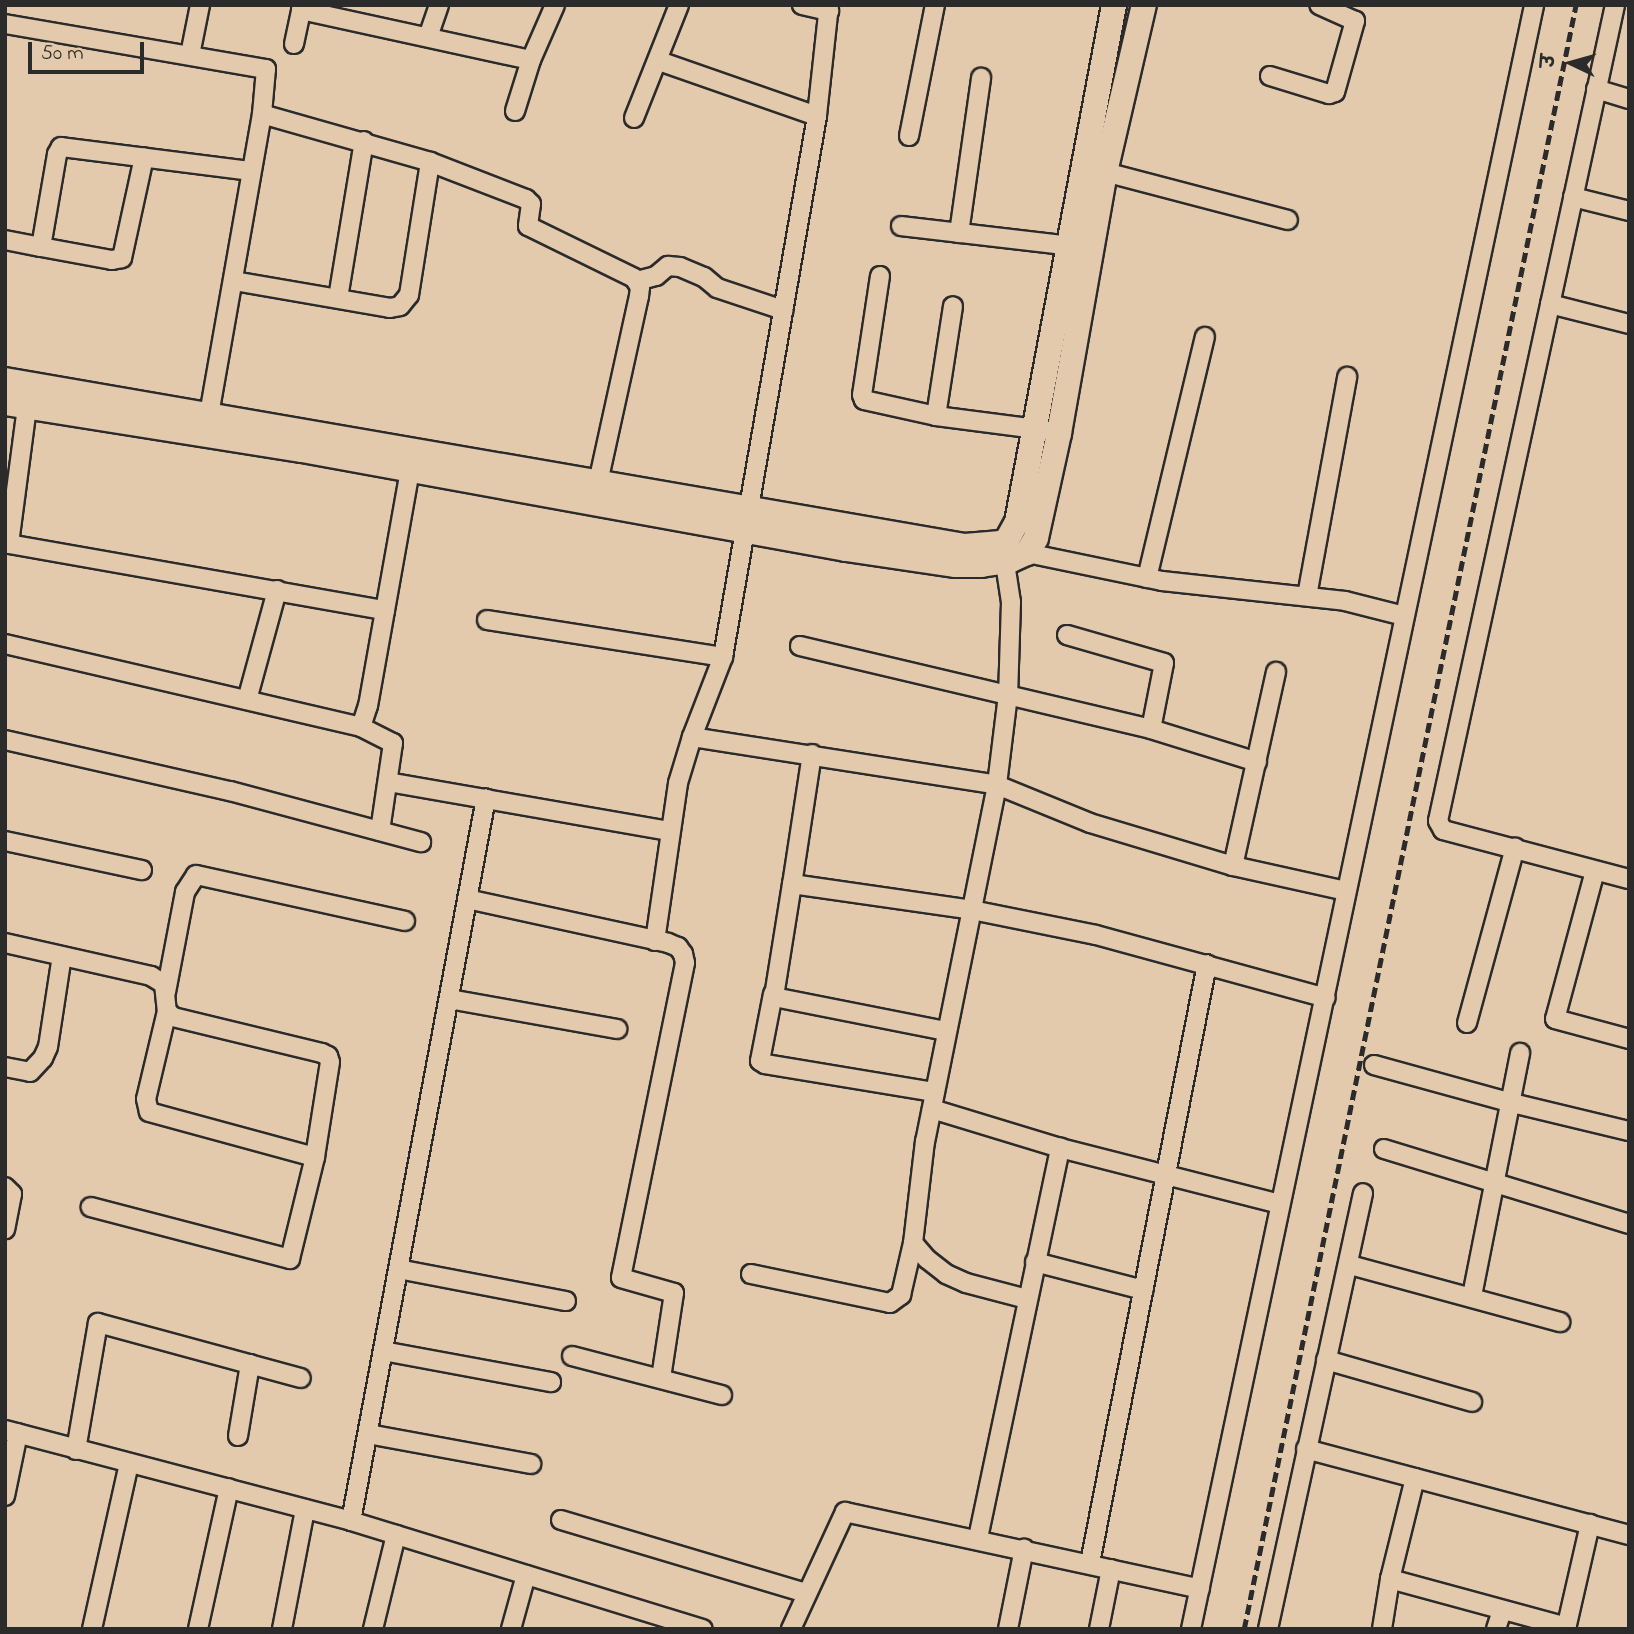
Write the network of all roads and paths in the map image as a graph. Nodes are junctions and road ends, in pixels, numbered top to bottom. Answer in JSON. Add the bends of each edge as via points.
{"nodes":[{"id":1,"x":200,"y":5,"type":"edge"},
{"id":2,"x":439,"y":5,"type":"edge"},
{"id":3,"x":555,"y":5,"type":"edge"},
{"id":4,"x":679,"y":5,"type":"edge"},
{"id":5,"x":802,"y":5,"type":"edge"},
{"id":6,"x":935,"y":5,"type":"edge"},
{"id":7,"x":1114,"y":5,"type":"edge"},
{"id":8,"x":1144,"y":5,"type":"edge"},
{"id":9,"x":1319,"y":5,"type":"edge"},
{"id":10,"x":1534,"y":5,"type":"edge"},
{"id":11,"x":1615,"y":5,"type":"edge"},
{"id":12,"x":302,"y":7,"type":"edge"},
{"id":13,"x":829,"y":8,"type":"edge"},
{"id":14,"x":5,"y":24,"type":"edge"},
{"id":15,"x":428,"y":37,"type":"junction"},
{"id":16,"x":293,"y":44,"type":"dead end"},
{"id":17,"x":190,"y":55,"type":"junction"},
{"id":18,"x":531,"y":60,"type":"junction"},
{"id":19,"x":659,"y":61,"type":"junction"},
{"id":20,"x":1270,"y":76,"type":"dead end"},
{"id":21,"x":981,"y":78,"type":"dead end"},
{"id":22,"x":1597,"y":89,"type":"junction"},
{"id":23,"x":1629,"y":99,"type":"edge"},
{"id":24,"x":515,"y":111,"type":"dead end"},
{"id":25,"x":262,"y":114,"type":"junction"},
{"id":26,"x":817,"y":116,"type":"junction"},
{"id":27,"x":634,"y":118,"type":"dead end"},
{"id":28,"x":909,"y":136,"type":"dead end"},
{"id":29,"x":364,"y":141,"type":"junction"},
{"id":30,"x":144,"y":157,"type":"junction"},
{"id":31,"x":430,"y":162,"type":"junction"},
{"id":32,"x":250,"y":171,"type":"junction"},
{"id":33,"x":1105,"y":172,"type":"junction"},
{"id":34,"x":1573,"y":197,"type":"junction"},
{"id":35,"x":1629,"y":211,"type":"edge"},
{"id":36,"x":1288,"y":220,"type":"dead end"},
{"id":37,"x":901,"y":226,"type":"dead end"},
{"id":38,"x":959,"y":233,"type":"junction"},
{"id":39,"x":5,"y":240,"type":"edge"},
{"id":40,"x":41,"y":247,"type":"junction"},
{"id":41,"x":1079,"y":247,"type":"junction"},
{"id":42,"x":880,"y":276,"type":"dead end"},
{"id":43,"x":234,"y":281,"type":"junction"},
{"id":44,"x":637,"y":281,"type":"junction"},
{"id":45,"x":338,"y":298,"type":"junction"},
{"id":46,"x":1550,"y":304,"type":"junction"},
{"id":47,"x":953,"y":306,"type":"dead end"},
{"id":48,"x":783,"y":310,"type":"junction"},
{"id":49,"x":1629,"y":324,"type":"edge"},
{"id":50,"x":1205,"y":337,"type":"dead end"},
{"id":51,"x":1347,"y":377,"type":"dead end"},
{"id":52,"x":5,"y":380,"type":"edge"},
{"id":53,"x":16,"y":405,"type":"edge"},
{"id":54,"x":209,"y":414,"type":"junction"},
{"id":55,"x":936,"y":416,"type":"junction"},
{"id":56,"x":1047,"y":431,"type":"junction"},
{"id":57,"x":410,"y":471,"type":"junction"},
{"id":58,"x":598,"y":482,"type":"junction"},
{"id":59,"x":746,"y":519,"type":"junction"},
{"id":60,"x":1011,"y":552,"type":"junction"},
{"id":61,"x":1147,"y":578,"type":"junction"},
{"id":62,"x":277,"y":590,"type":"junction"},
{"id":63,"x":1307,"y":596,"type":"junction"},
{"id":64,"x":385,"y":610,"type":"junction"},
{"id":65,"x":1404,"y":616,"type":"junction"},
{"id":66,"x":487,"y":620,"type":"dead end"},
{"id":67,"x":1068,"y":635,"type":"dead end"},
{"id":68,"x":5,"y":644,"type":"edge"},
{"id":69,"x":800,"y":646,"type":"dead end"},
{"id":70,"x":723,"y":657,"type":"junction"},
{"id":71,"x":1276,"y":672,"type":"dead end"},
{"id":72,"x":1008,"y":695,"type":"junction"},
{"id":73,"x":247,"y":700,"type":"junction"},
{"id":74,"x":361,"y":727,"type":"junction"},
{"id":75,"x":1150,"y":729,"type":"junction"},
{"id":76,"x":692,"y":737,"type":"junction"},
{"id":77,"x":5,"y":740,"type":"edge"},
{"id":78,"x":812,"y":754,"type":"junction"},
{"id":79,"x":1257,"y":762,"type":"junction"},
{"id":80,"x":388,"y":782,"type":"junction"},
{"id":81,"x":997,"y":785,"type":"junction"},
{"id":82,"x":486,"y":798,"type":"junction"},
{"id":83,"x":380,"y":831,"type":"junction"},
{"id":84,"x":670,"y":831,"type":"junction"},
{"id":85,"x":5,"y":841,"type":"edge"},
{"id":86,"x":421,"y":842,"type":"dead end"},
{"id":87,"x":1515,"y":847,"type":"junction"},
{"id":88,"x":1233,"y":866,"type":"junction"},
{"id":89,"x":142,"y":870,"type":"dead end"},
{"id":90,"x":1595,"y":871,"type":"junction"},
{"id":91,"x":1629,"y":879,"type":"edge"},
{"id":92,"x":792,"y":884,"type":"junction"},
{"id":93,"x":1346,"y":891,"type":"junction"},
{"id":94,"x":467,"y":899,"type":"junction"},
{"id":95,"x":972,"y":911,"type":"junction"},
{"id":96,"x":405,"y":921,"type":"dead end"},
{"id":97,"x":655,"y":941,"type":"junction"},
{"id":98,"x":5,"y":943,"type":"edge"},
{"id":99,"x":62,"y":956,"type":"junction"},
{"id":100,"x":1207,"y":964,"type":"junction"},
{"id":101,"x":166,"y":992,"type":"junction"},
{"id":102,"x":773,"y":994,"type":"junction"},
{"id":103,"x":1326,"y":998,"type":"junction"},
{"id":104,"x":449,"y":999,"type":"junction"},
{"id":105,"x":167,"y":1011,"type":"junction"},
{"id":106,"x":1467,"y":1023,"type":"dead end"},
{"id":107,"x":617,"y":1029,"type":"dead end"},
{"id":108,"x":946,"y":1031,"type":"junction"},
{"id":109,"x":1629,"y":1039,"type":"edge"},
{"id":110,"x":1520,"y":1054,"type":"dead end"},
{"id":111,"x":1374,"y":1065,"type":"dead end"},
{"id":112,"x":5,"y":1067,"type":"edge"},
{"id":113,"x":933,"y":1100,"type":"junction"},
{"id":114,"x":1508,"y":1102,"type":"junction"},
{"id":115,"x":1629,"y":1130,"type":"edge"},
{"id":116,"x":1060,"y":1148,"type":"junction"},
{"id":117,"x":1384,"y":1149,"type":"dead end"},
{"id":118,"x":315,"y":1157,"type":"junction"},
{"id":119,"x":1164,"y":1176,"type":"junction"},
{"id":120,"x":1497,"y":1182,"type":"junction"},
{"id":121,"x":5,"y":1187,"type":"edge"},
{"id":122,"x":1363,"y":1194,"type":"dead end"},
{"id":123,"x":1279,"y":1204,"type":"junction"},
{"id":124,"x":91,"y":1208,"type":"dead end"},
{"id":125,"x":1629,"y":1224,"type":"edge"},
{"id":126,"x":5,"y":1229,"type":"edge"},
{"id":127,"x":913,"y":1243,"type":"junction"},
{"id":128,"x":1035,"y":1262,"type":"junction"},
{"id":129,"x":1350,"y":1265,"type":"junction"},
{"id":130,"x":398,"y":1269,"type":"junction"},
{"id":131,"x":751,"y":1274,"type":"dead end"},
{"id":132,"x":1143,"y":1290,"type":"junction"},
{"id":133,"x":1472,"y":1296,"type":"junction"},
{"id":134,"x":1027,"y":1299,"type":"junction"},
{"id":135,"x":566,"y":1301,"type":"dead end"},
{"id":136,"x":1560,"y":1322,"type":"dead end"},
{"id":137,"x":383,"y":1351,"type":"junction"},
{"id":138,"x":572,"y":1356,"type":"dead end"},
{"id":139,"x":1326,"y":1360,"type":"junction"},
{"id":140,"x":250,"y":1364,"type":"junction"},
{"id":141,"x":301,"y":1378,"type":"dead end"},
{"id":142,"x":661,"y":1378,"type":"junction"},
{"id":143,"x":551,"y":1382,"type":"dead end"},
{"id":144,"x":722,"y":1395,"type":"dead end"},
{"id":145,"x":1472,"y":1402,"type":"dead end"},
{"id":146,"x":12,"y":1432,"type":"edge"},
{"id":147,"x":368,"y":1434,"type":"junction"},
{"id":148,"x":238,"y":1436,"type":"dead end"},
{"id":149,"x":1306,"y":1449,"type":"junction"},
{"id":150,"x":76,"y":1450,"type":"junction"},
{"id":151,"x":130,"y":1463,"type":"junction"},
{"id":152,"x":531,"y":1464,"type":"dead end"},
{"id":153,"x":1415,"y":1478,"type":"junction"},
{"id":154,"x":229,"y":1488,"type":"junction"},
{"id":155,"x":5,"y":1496,"type":"edge"},
{"id":156,"x":305,"y":1510,"type":"junction"},
{"id":157,"x":561,"y":1520,"type":"dead end"},
{"id":158,"x":351,"y":1521,"type":"junction"},
{"id":159,"x":1590,"y":1524,"type":"junction"},
{"id":160,"x":396,"y":1535,"type":"junction"},
{"id":161,"x":1629,"y":1535,"type":"edge"},
{"id":162,"x":978,"y":1538,"type":"junction"},
{"id":163,"x":1024,"y":1549,"type":"junction"},
{"id":164,"x":1090,"y":1563,"type":"junction"},
{"id":165,"x":1111,"y":1569,"type":"junction"},
{"id":166,"x":526,"y":1575,"type":"junction"},
{"id":167,"x":1391,"y":1579,"type":"junction"},
{"id":168,"x":1200,"y":1589,"type":"junction"},
{"id":169,"x":806,"y":1593,"type":"junction"},
{"id":170,"x":1502,"y":1610,"type":"junction"},
{"id":171,"x":672,"y":1624,"type":"edge"},
{"id":172,"x":1567,"y":1628,"type":"edge"},
{"id":173,"x":92,"y":1629,"type":"edge"},
{"id":174,"x":198,"y":1629,"type":"edge"},
{"id":175,"x":282,"y":1629,"type":"edge"},
{"id":176,"x":373,"y":1629,"type":"edge"},
{"id":177,"x":511,"y":1629,"type":"edge"},
{"id":178,"x":703,"y":1629,"type":"edge"},
{"id":179,"x":791,"y":1629,"type":"edge"},
{"id":180,"x":1008,"y":1629,"type":"edge"},
{"id":181,"x":1099,"y":1629,"type":"edge"},
{"id":182,"x":1191,"y":1629,"type":"edge"},
{"id":183,"x":1268,"y":1629,"type":"edge"},
{"id":184,"x":1382,"y":1629,"type":"edge"},
{"id":185,"x":1496,"y":1629,"type":"edge"}],
"edges":[{"from":1,"to":17,"type":"street"},
{"from":2,"to":15,"type":"street"},
{"from":3,"to":18,"type":"street"},
{"from":4,"to":19,"type":"street"},
{"from":5,"to":13,"type":"street"},
{"from":6,"to":28,"type":"street"},
{"from":7,"to":41,"type":"street"},
{"from":8,"to":33,"type":"street"},
{"from":9,"to":20,"type":"street","via":[[1355,23],[1335,92]]},
{"from":10,"to":65,"type":"street"},
{"from":11,"to":22,"type":"street"},
{"from":12,"to":15,"type":"street"},
{"from":12,"to":16,"type":"street"},
{"from":13,"to":26,"type":"street"},
{"from":14,"to":17,"type":"street"},
{"from":15,"to":18,"type":"street"},
{"from":17,"to":25,"type":"street","via":[[266,69]]},
{"from":18,"to":24,"type":"street"},
{"from":19,"to":26,"type":"street"},
{"from":19,"to":27,"type":"street"},
{"from":21,"to":38,"type":"street"},
{"from":22,"to":23,"type":"street"},
{"from":22,"to":34,"type":"street"},
{"from":25,"to":29,"type":"street"},
{"from":25,"to":32,"type":"street"},
{"from":26,"to":48,"type":"street"},
{"from":29,"to":31,"type":"street"},
{"from":29,"to":45,"type":"street"},
{"from":30,"to":32,"type":"street"},
{"from":30,"to":40,"type":"street","via":[[122,258]]},
{"from":30,"to":40,"type":"street","via":[[61,147]]},
{"from":31,"to":44,"type":"street","via":[[530,201],[528,226]]},
{"from":31,"to":45,"type":"street","via":[[406,301],[390,307]]},
{"from":32,"to":43,"type":"street"},
{"from":33,"to":36,"type":"street"},
{"from":33,"to":41,"type":"street"},
{"from":34,"to":35,"type":"street"},
{"from":34,"to":46,"type":"street"},
{"from":37,"to":38,"type":"street"},
{"from":38,"to":41,"type":"street"},
{"from":39,"to":40,"type":"street"},
{"from":41,"to":56,"type":"street"},
{"from":42,"to":55,"type":"street","via":[[862,395],[869,402]]},
{"from":43,"to":45,"type":"street"},
{"from":43,"to":54,"type":"street"},
{"from":44,"to":48,"type":"street","via":[[656,276],[668,266],[680,267],[717,288]]},
{"from":44,"to":58,"type":"street","via":[[639,296]]},
{"from":46,"to":49,"type":"street"},
{"from":46,"to":87,"type":"street","via":[[1438,815],[1443,830]]},
{"from":47,"to":55,"type":"street"},
{"from":48,"to":59,"type":"street"},
{"from":50,"to":61,"type":"street"},
{"from":51,"to":63,"type":"street"},
{"from":52,"to":54,"type":"street"},
{"from":53,"to":57,"type":"street"},
{"from":53,"to":62,"type":"street","via":[[9,544]]},
{"from":54,"to":58,"type":"street"},
{"from":55,"to":56,"type":"street"},
{"from":56,"to":60,"type":"street","via":[[1007,540]]},
{"from":57,"to":59,"type":"street"},
{"from":57,"to":64,"type":"street"},
{"from":58,"to":59,"type":"street"},
{"from":59,"to":60,"type":"street"},
{"from":59,"to":70,"type":"street"},
{"from":60,"to":61,"type":"street"},
{"from":60,"to":72,"type":"street"},
{"from":61,"to":63,"type":"street"},
{"from":62,"to":64,"type":"street"},
{"from":62,"to":73,"type":"street"},
{"from":63,"to":65,"type":"street"},
{"from":64,"to":74,"type":"street"},
{"from":65,"to":93,"type":"street"},
{"from":66,"to":70,"type":"street"},
{"from":67,"to":75,"type":"street","via":[[1164,663]]},
{"from":68,"to":73,"type":"street"},
{"from":69,"to":72,"type":"street"},
{"from":70,"to":76,"type":"street"},
{"from":71,"to":79,"type":"street"},
{"from":72,"to":75,"type":"street"},
{"from":72,"to":81,"type":"street"},
{"from":73,"to":74,"type":"street"},
{"from":74,"to":80,"type":"street","via":[[393,743]]},
{"from":75,"to":79,"type":"street"},
{"from":76,"to":78,"type":"street"},
{"from":76,"to":84,"type":"street"},
{"from":77,"to":83,"type":"street"},
{"from":78,"to":81,"type":"street"},
{"from":78,"to":92,"type":"street"},
{"from":79,"to":88,"type":"street"},
{"from":80,"to":82,"type":"street"},
{"from":80,"to":83,"type":"street"},
{"from":81,"to":88,"type":"street","via":[[1076,819]]},
{"from":81,"to":95,"type":"street"},
{"from":82,"to":84,"type":"street"},
{"from":82,"to":94,"type":"street"},
{"from":83,"to":86,"type":"street"},
{"from":84,"to":97,"type":"street"},
{"from":85,"to":89,"type":"street"},
{"from":87,"to":90,"type":"street"},
{"from":87,"to":106,"type":"street"},
{"from":88,"to":93,"type":"street"},
{"from":90,"to":91,"type":"street"},
{"from":90,"to":109,"type":"street","via":[[1555,1019]]},
{"from":92,"to":95,"type":"street"},
{"from":92,"to":102,"type":"street"},
{"from":93,"to":103,"type":"street"},
{"from":94,"to":97,"type":"street"},
{"from":94,"to":104,"type":"street"},
{"from":95,"to":100,"type":"street","via":[[1097,935]]},
{"from":95,"to":108,"type":"street"},
{"from":96,"to":101,"type":"street","via":[[196,875],[185,892]]},
{"from":97,"to":142,"type":"street","via":[[678,947],[685,963],[621,1278],[674,1293]]},
{"from":98,"to":99,"type":"street"},
{"from":99,"to":101,"type":"street","via":[[151,976]]},
{"from":99,"to":112,"type":"street","via":[[43,1058],[30,1072]]},
{"from":100,"to":103,"type":"street"},
{"from":100,"to":119,"type":"street"},
{"from":101,"to":105,"type":"street"},
{"from":102,"to":108,"type":"street"},
{"from":102,"to":113,"type":"street","via":[[760,1061]]},
{"from":103,"to":123,"type":"street"},
{"from":104,"to":107,"type":"street"},
{"from":104,"to":130,"type":"street"},
{"from":105,"to":118,"type":"street","via":[[173,1017],[328,1056],[331,1069]]},
{"from":105,"to":118,"type":"street","via":[[146,1098],[149,1112]]},
{"from":108,"to":113,"type":"street"},
{"from":110,"to":114,"type":"street"},
{"from":111,"to":114,"type":"street"},
{"from":113,"to":116,"type":"street"},
{"from":113,"to":127,"type":"street"},
{"from":114,"to":115,"type":"street"},
{"from":114,"to":120,"type":"street"},
{"from":116,"to":119,"type":"street"},
{"from":116,"to":128,"type":"street"},
{"from":117,"to":120,"type":"street"},
{"from":118,"to":124,"type":"street","via":[[290,1259]]},
{"from":119,"to":123,"type":"street"},
{"from":119,"to":132,"type":"street"},
{"from":120,"to":125,"type":"street"},
{"from":120,"to":133,"type":"street"},
{"from":121,"to":126,"type":"street","via":[[12,1191]]},
{"from":122,"to":129,"type":"street"},
{"from":123,"to":168,"type":"street"},
{"from":127,"to":131,"type":"street","via":[[901,1296],[890,1303]]},
{"from":127,"to":134,"type":"street","via":[[946,1274]]},
{"from":128,"to":132,"type":"street"},
{"from":128,"to":134,"type":"street"},
{"from":129,"to":133,"type":"street"},
{"from":129,"to":139,"type":"street"},
{"from":130,"to":135,"type":"street"},
{"from":130,"to":137,"type":"street"},
{"from":132,"to":164,"type":"street"},
{"from":133,"to":136,"type":"street"},
{"from":134,"to":162,"type":"street"},
{"from":137,"to":143,"type":"street"},
{"from":137,"to":147,"type":"street"},
{"from":138,"to":142,"type":"street"},
{"from":139,"to":145,"type":"street"},
{"from":139,"to":149,"type":"street"},
{"from":140,"to":141,"type":"street"},
{"from":140,"to":148,"type":"street"},
{"from":140,"to":150,"type":"street","via":[[97,1323]]},
{"from":142,"to":144,"type":"street"},
{"from":146,"to":150,"type":"street"},
{"from":146,"to":155,"type":"street"},
{"from":147,"to":152,"type":"street"},
{"from":147,"to":158,"type":"street"},
{"from":149,"to":153,"type":"street"},
{"from":149,"to":183,"type":"street"},
{"from":150,"to":151,"type":"street"},
{"from":151,"to":154,"type":"street"},
{"from":151,"to":173,"type":"street"},
{"from":153,"to":159,"type":"street"},
{"from":153,"to":167,"type":"street"},
{"from":154,"to":156,"type":"street"},
{"from":154,"to":174,"type":"street"},
{"from":156,"to":158,"type":"street"},
{"from":156,"to":175,"type":"street"},
{"from":157,"to":169,"type":"street"},
{"from":158,"to":160,"type":"street"},
{"from":159,"to":161,"type":"street"},
{"from":159,"to":172,"type":"street"},
{"from":160,"to":166,"type":"street"},
{"from":160,"to":176,"type":"street"},
{"from":162,"to":163,"type":"street"},
{"from":162,"to":169,"type":"street","via":[[843,1512]]},
{"from":163,"to":164,"type":"street"},
{"from":163,"to":180,"type":"street"},
{"from":164,"to":165,"type":"street"},
{"from":165,"to":168,"type":"street"},
{"from":165,"to":181,"type":"street"},
{"from":166,"to":171,"type":"street"},
{"from":166,"to":177,"type":"street"},
{"from":167,"to":170,"type":"street"},
{"from":167,"to":184,"type":"street"},
{"from":168,"to":182,"type":"street"},
{"from":169,"to":179,"type":"street"},
{"from":170,"to":172,"type":"street"},
{"from":170,"to":185,"type":"street"},
{"from":171,"to":178,"type":"street"}]}
